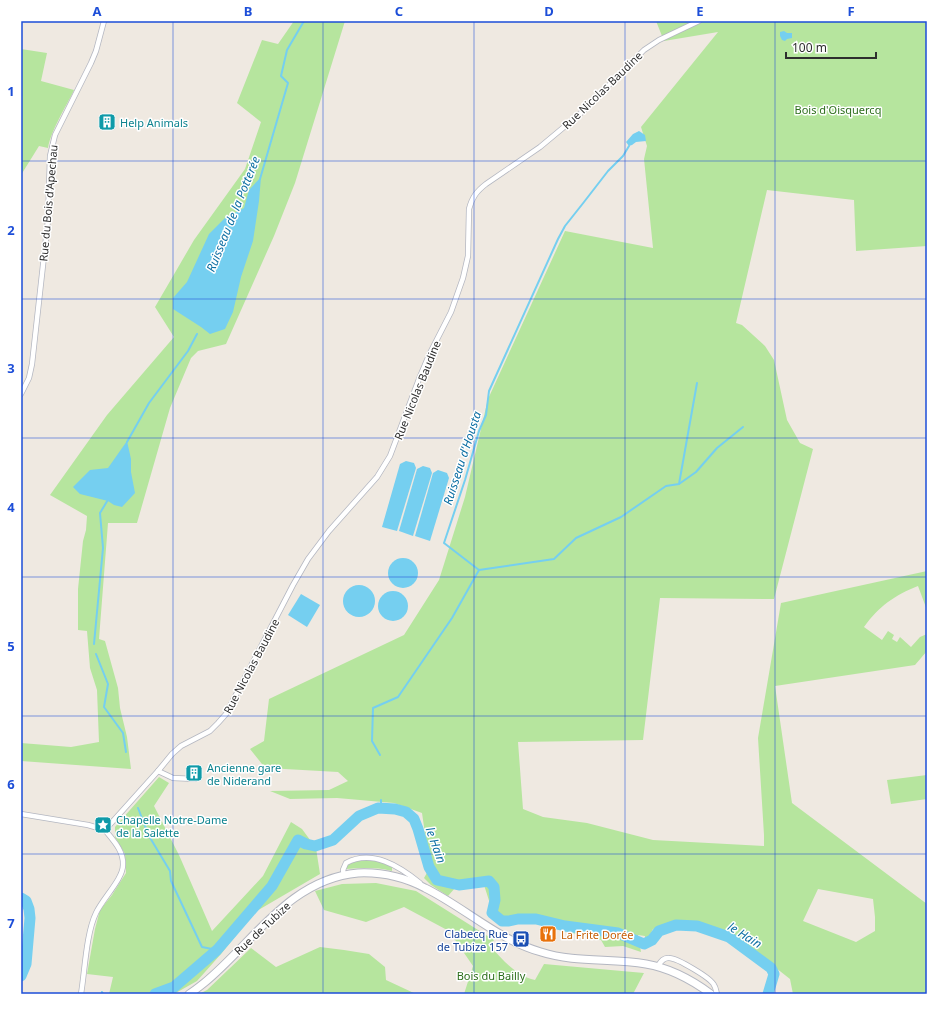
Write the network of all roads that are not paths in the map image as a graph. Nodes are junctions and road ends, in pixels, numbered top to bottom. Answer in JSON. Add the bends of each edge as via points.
{"nodes":[{"id":1,"x":104,"y":21,"type":"edge"},
{"id":2,"x":699,"y":21,"type":"edge"},
{"id":3,"x":21,"y":394,"type":"edge"},
{"id":4,"x":158,"y":771,"type":"junction"},
{"id":5,"x":195,"y":779,"type":"dead end"},
{"id":6,"x":21,"y":814,"type":"edge"},
{"id":7,"x":105,"y":830,"type":"junction"},
{"id":8,"x":344,"y":875,"type":"junction"},
{"id":9,"x":424,"y":887,"type":"junction"},
{"id":10,"x":657,"y":967,"type":"junction"},
{"id":11,"x":81,"y":994,"type":"edge"},
{"id":12,"x":189,"y":994,"type":"edge"},
{"id":13,"x":711,"y":994,"type":"edge"},
{"id":14,"x":717,"y":994,"type":"edge"}],
"edges":[{"from":1,"to":3,"type":"street","name":"Rue du Bois d'Apechau","via":[[96,51],[52,146],[48,220],[32,364],[29,378]]},
{"from":2,"to":4,"type":"street","name":"Rue Nicolas Baudine","via":[[644,50],[582,112],[540,147],[477,190],[469,209],[468,256],[463,278],[451,312],[430,352],[390,456],[377,477],[329,530],[308,559],[226,714],[210,731],[177,749]]},
{"from":4,"to":5,"type":"street","via":[[173,778]]},
{"from":4,"to":7,"type":"street","name":"Rue Nicolas Baudine"},
{"from":6,"to":7,"type":"street"},
{"from":7,"to":11,"type":"street","via":[[121,853],[123,868],[96,913],[89,938]]},
{"from":8,"to":9,"type":"main road","name":"Rue de Tubize","via":[[384,874]]},
{"from":8,"to":9,"type":"street","name":"Rue de Tubize","via":[[346,863],[359,858],[377,858],[404,871]]},
{"from":8,"to":12,"type":"main road","name":"Rue de Tubize","via":[[315,885],[290,901]]},
{"from":9,"to":10,"type":"main road","name":"Rue de Tubize","via":[[508,938],[534,950],[563,958]]},
{"from":10,"to":13,"type":"main road","name":"Rue de Tubize","via":[[685,978]]},
{"from":10,"to":14,"type":"street","via":[[663,959],[668,958],[686,965],[708,978],[714,984]]}]}
